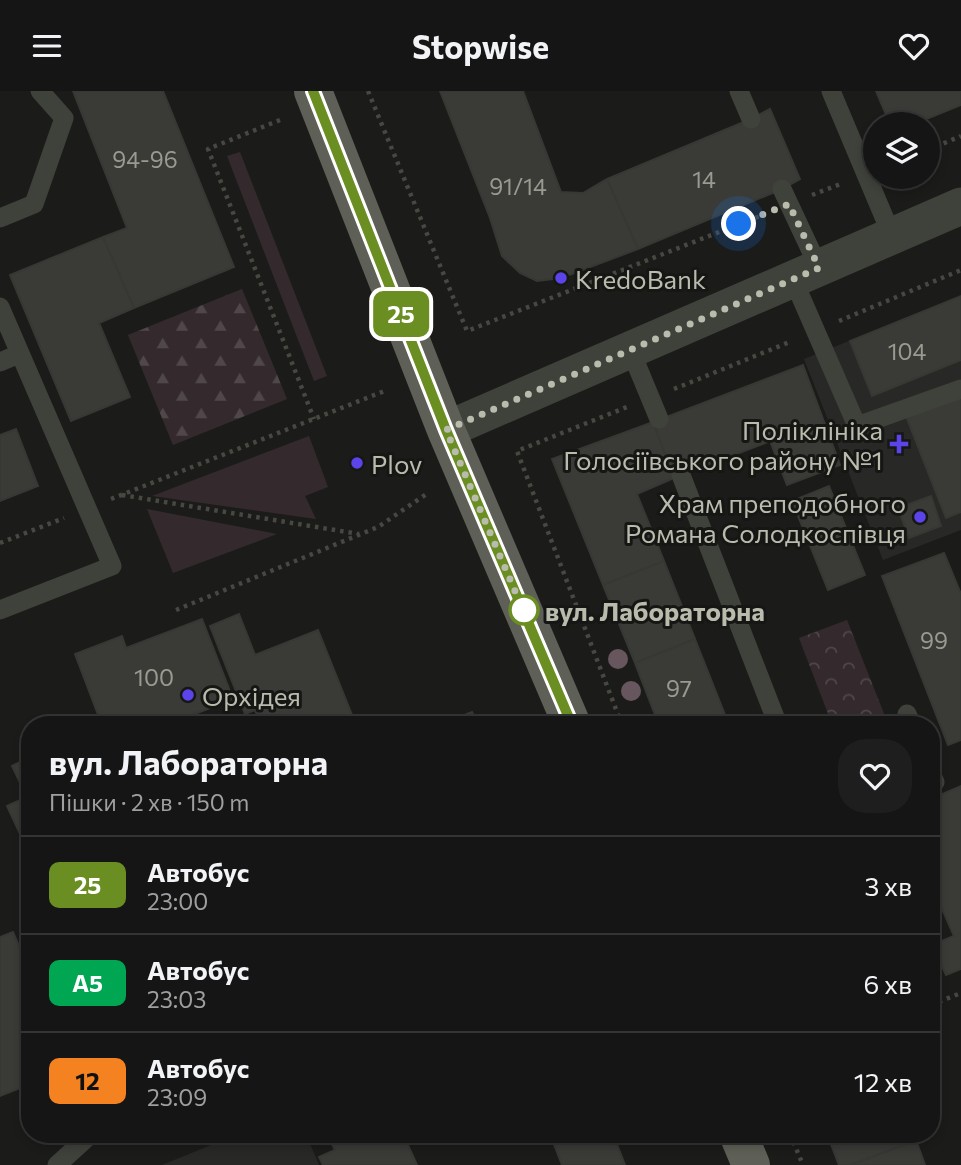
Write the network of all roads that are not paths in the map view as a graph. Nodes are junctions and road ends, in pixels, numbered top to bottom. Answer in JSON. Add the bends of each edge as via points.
{"nodes":[{"id":1,"x":40,"y":91,"type":"edge"},
{"id":2,"x":313,"y":91,"type":"edge"},
{"id":3,"x":739,"y":91,"type":"edge"},
{"id":4,"x":831,"y":91,"type":"edge"},
{"id":5,"x":751,"y":119,"type":"dead end"},
{"id":6,"x":785,"y":197,"type":"road end"},
{"id":7,"x":961,"y":206,"type":"edge"},
{"id":8,"x":0,"y":218,"type":"edge"},
{"id":9,"x":892,"y":236,"type":"junction"},
{"id":10,"x":806,"y":273,"type":"junction"},
{"id":11,"x":0,"y":307,"type":"edge"},
{"id":12,"x":630,"y":349,"type":"junction"},
{"id":13,"x":19,"y":354,"type":"junction"},
{"id":14,"x":0,"y":362,"type":"edge"},
{"id":15,"x":961,"y":389,"type":"edge"},
{"id":16,"x":659,"y":419,"type":"dead end"},
{"id":17,"x":446,"y":430,"type":"junction"},
{"id":18,"x":681,"y":475,"type":"dead end"},
{"id":19,"x":0,"y":610,"type":"edge"},
{"id":20,"x":568,"y":716,"type":"edge"},
{"id":21,"x":775,"y":716,"type":"edge"},
{"id":22,"x":81,"y":1143,"type":"edge"},
{"id":23,"x":742,"y":1143,"type":"edge"},
{"id":24,"x":57,"y":1165,"type":"edge"},
{"id":25,"x":751,"y":1165,"type":"edge"}],
"edges":[{"from":1,"to":8,"type":"lane","via":[[64,118],[34,204]]},
{"from":2,"to":17,"type":"main road"},
{"from":3,"to":5,"type":"lane"},
{"from":4,"to":9,"type":"lane"},
{"from":6,"to":10,"type":"lane"},
{"from":7,"to":9,"type":"street"},
{"from":9,"to":10,"type":"street"},
{"from":10,"to":12,"type":"street"},
{"from":10,"to":15,"type":"lane","via":[[816,331],[857,426]]},
{"from":11,"to":13,"type":"lane"},
{"from":12,"to":16,"type":"lane"},
{"from":12,"to":17,"type":"street"},
{"from":13,"to":14,"type":"lane"},
{"from":13,"to":19,"type":"lane","via":[[112,566]]},
{"from":17,"to":20,"type":"main road"},
{"from":18,"to":21,"type":"lane"},
{"from":22,"to":24,"type":"lane"},
{"from":23,"to":25,"type":"main road"}]}
